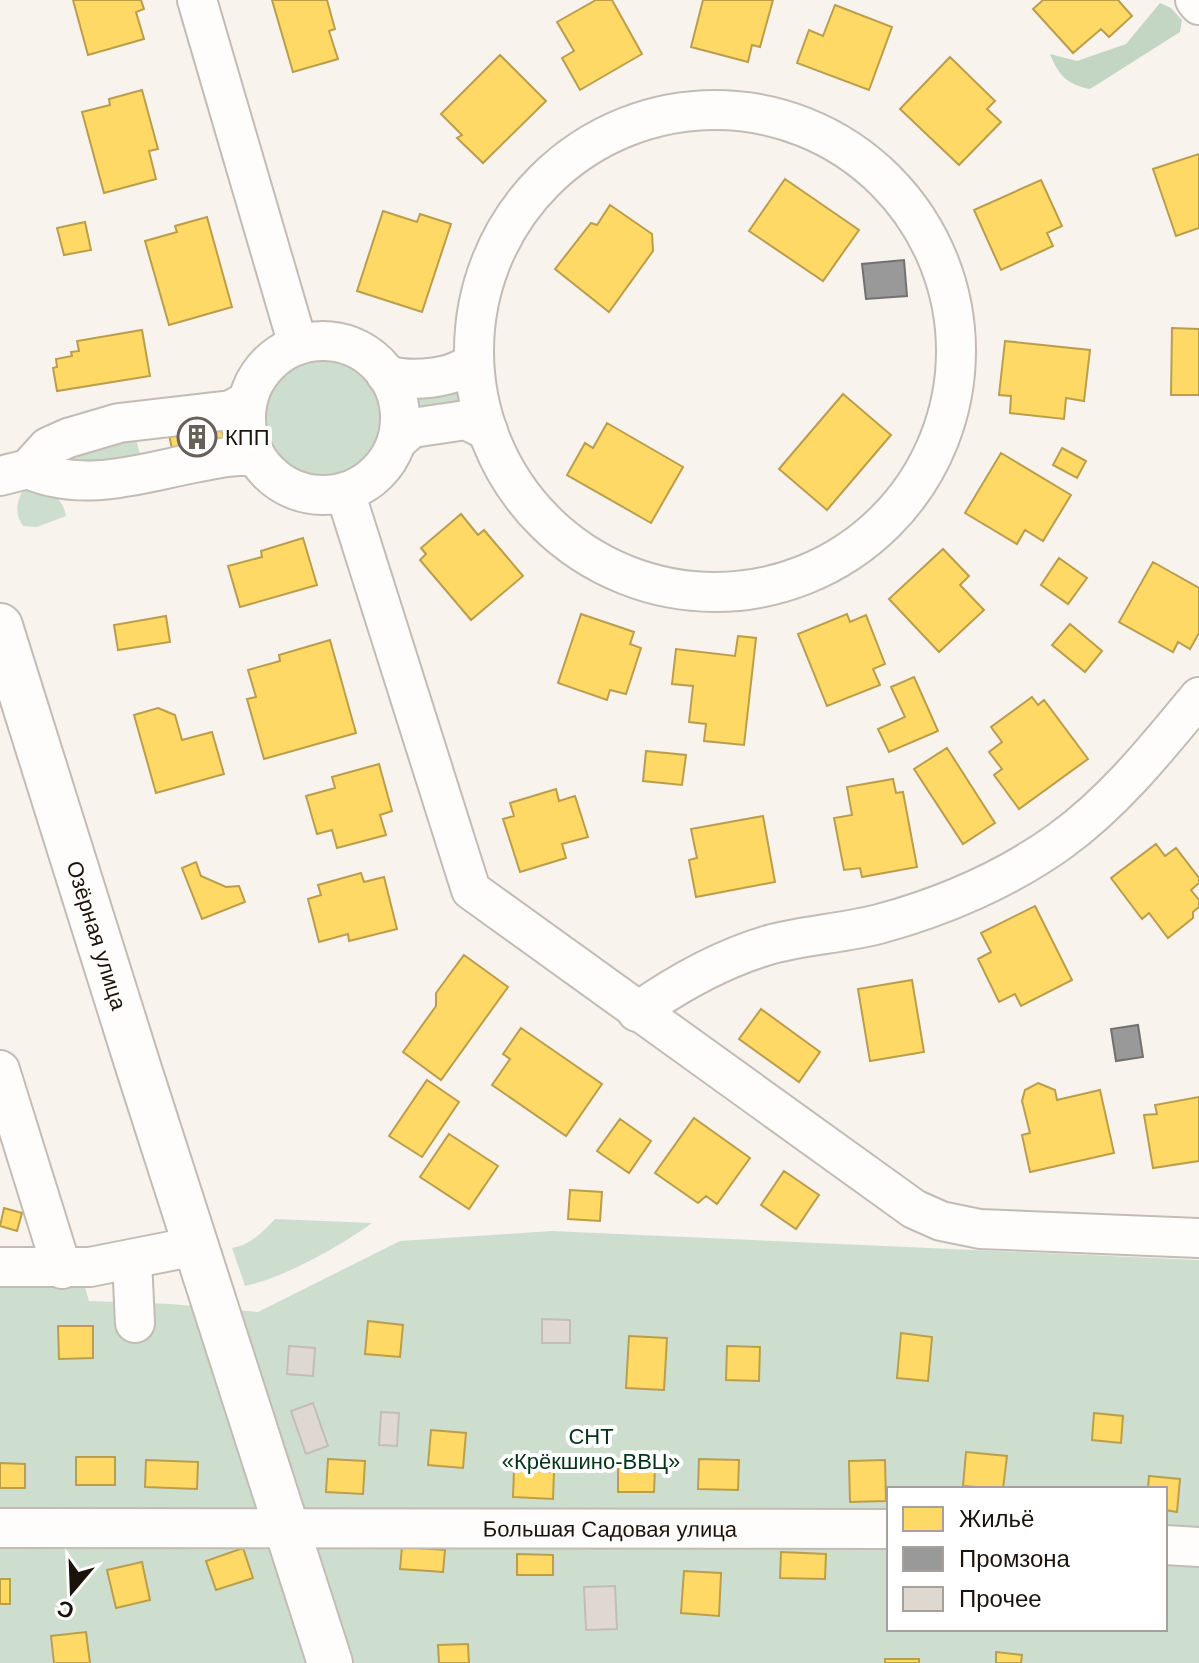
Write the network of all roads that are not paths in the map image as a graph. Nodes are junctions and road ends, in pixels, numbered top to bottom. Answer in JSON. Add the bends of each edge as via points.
{"nodes":[{"id":1,"x":197,"y":0,"type":"edge"},
{"id":2,"x":1195,"y":0,"type":"edge"},
{"id":3,"x":1199,"y":5,"type":"edge"},
{"id":4,"x":298,"y":345,"type":"junction"},
{"id":5,"x":474,"y":360,"type":"junction"},
{"id":6,"x":386,"y":375,"type":"junction"},
{"id":7,"x":247,"y":401,"type":"junction"},
{"id":8,"x":488,"y":431,"type":"junction"},
{"id":9,"x":397,"y":441,"type":"junction"},
{"id":10,"x":256,"y":457,"type":"junction"},
{"id":11,"x":14,"y":472,"type":"edge"},
{"id":12,"x":345,"y":492,"type":"junction"},
{"id":13,"x":0,"y":626,"type":"edge"},
{"id":14,"x":1199,"y":697,"type":"edge"},
{"id":15,"x":637,"y":1012,"type":"junction"},
{"id":16,"x":0,"y":1070,"type":"edge"},
{"id":17,"x":1199,"y":1238,"type":"edge"},
{"id":18,"x":196,"y":1246,"type":"junction"},
{"id":19,"x":132,"y":1260,"type":"junction"},
{"id":20,"x":0,"y":1267,"type":"edge"},
{"id":21,"x":62,"y":1269,"type":"junction"},
{"id":22,"x":135,"y":1323,"type":"dead end"},
{"id":23,"x":0,"y":1528,"type":"edge"},
{"id":24,"x":288,"y":1528,"type":"junction"},
{"id":25,"x":887,"y":1529,"type":"edge"},
{"id":26,"x":1167,"y":1545,"type":"edge"},
{"id":27,"x":1199,"y":1547,"type":"edge"},
{"id":28,"x":330,"y":1663,"type":"edge"}],
"edges":[{"from":1,"to":4,"type":"street"},
{"from":2,"to":3,"type":"street"},
{"from":4,"to":6,"type":"street","via":[[347,345]]},
{"from":4,"to":7,"type":"street","via":[[265,367]]},
{"from":5,"to":6,"type":"street","via":[[451,373],[407,379]]},
{"from":5,"to":8,"type":"street"},
{"from":5,"to":8,"type":"street","via":[[483,283],[500,239],[526,200],[559,167],[598,140],[641,121],[687,111],[734,111],[780,119],[824,136],[864,161],[898,194],[925,232],[944,276],[954,322],[948,415],[912,490],[852,549],[816,570],[776,584],[692,591],[612,569],[543,521],[516,488]]},
{"from":6,"to":9,"type":"street","via":[[399,406]]},
{"from":7,"to":10,"type":"street","via":[[248,439]]},
{"from":7,"to":11,"type":"street","via":[[231,410],[119,423],[68,438]]},
{"from":8,"to":9,"type":"street","via":[[466,420],[412,428]]},
{"from":9,"to":12,"type":"street","via":[[377,473]]},
{"from":10,"to":11,"type":"street","via":[[233,456],[93,481]]},
{"from":10,"to":12,"type":"street","via":[[277,480],[304,493]]},
{"from":12,"to":15,"type":"street","via":[[471,890]]},
{"from":13,"to":18,"type":"main road","name":"Озёрная улица"},
{"from":14,"to":15,"type":"street","via":[[1112,795],[1061,840],[1008,873],[949,901],[878,924],[773,944],[728,960]]},
{"from":15,"to":17,"type":"street","via":[[914,1209],[941,1221],[980,1229]]},
{"from":16,"to":21,"type":"street"},
{"from":18,"to":19,"type":"street"},
{"from":18,"to":24,"type":"main road","name":"Озёрная улица"},
{"from":19,"to":21,"type":"street"},
{"from":19,"to":22,"type":"street"},
{"from":20,"to":21,"type":"street"},
{"from":23,"to":24,"type":"street","name":"Большая Садовая улица"},
{"from":24,"to":25,"type":"street","name":"Большая Садовая улица"},
{"from":24,"to":28,"type":"main road","name":"Озёрная улица"},
{"from":26,"to":27,"type":"street"}]}
